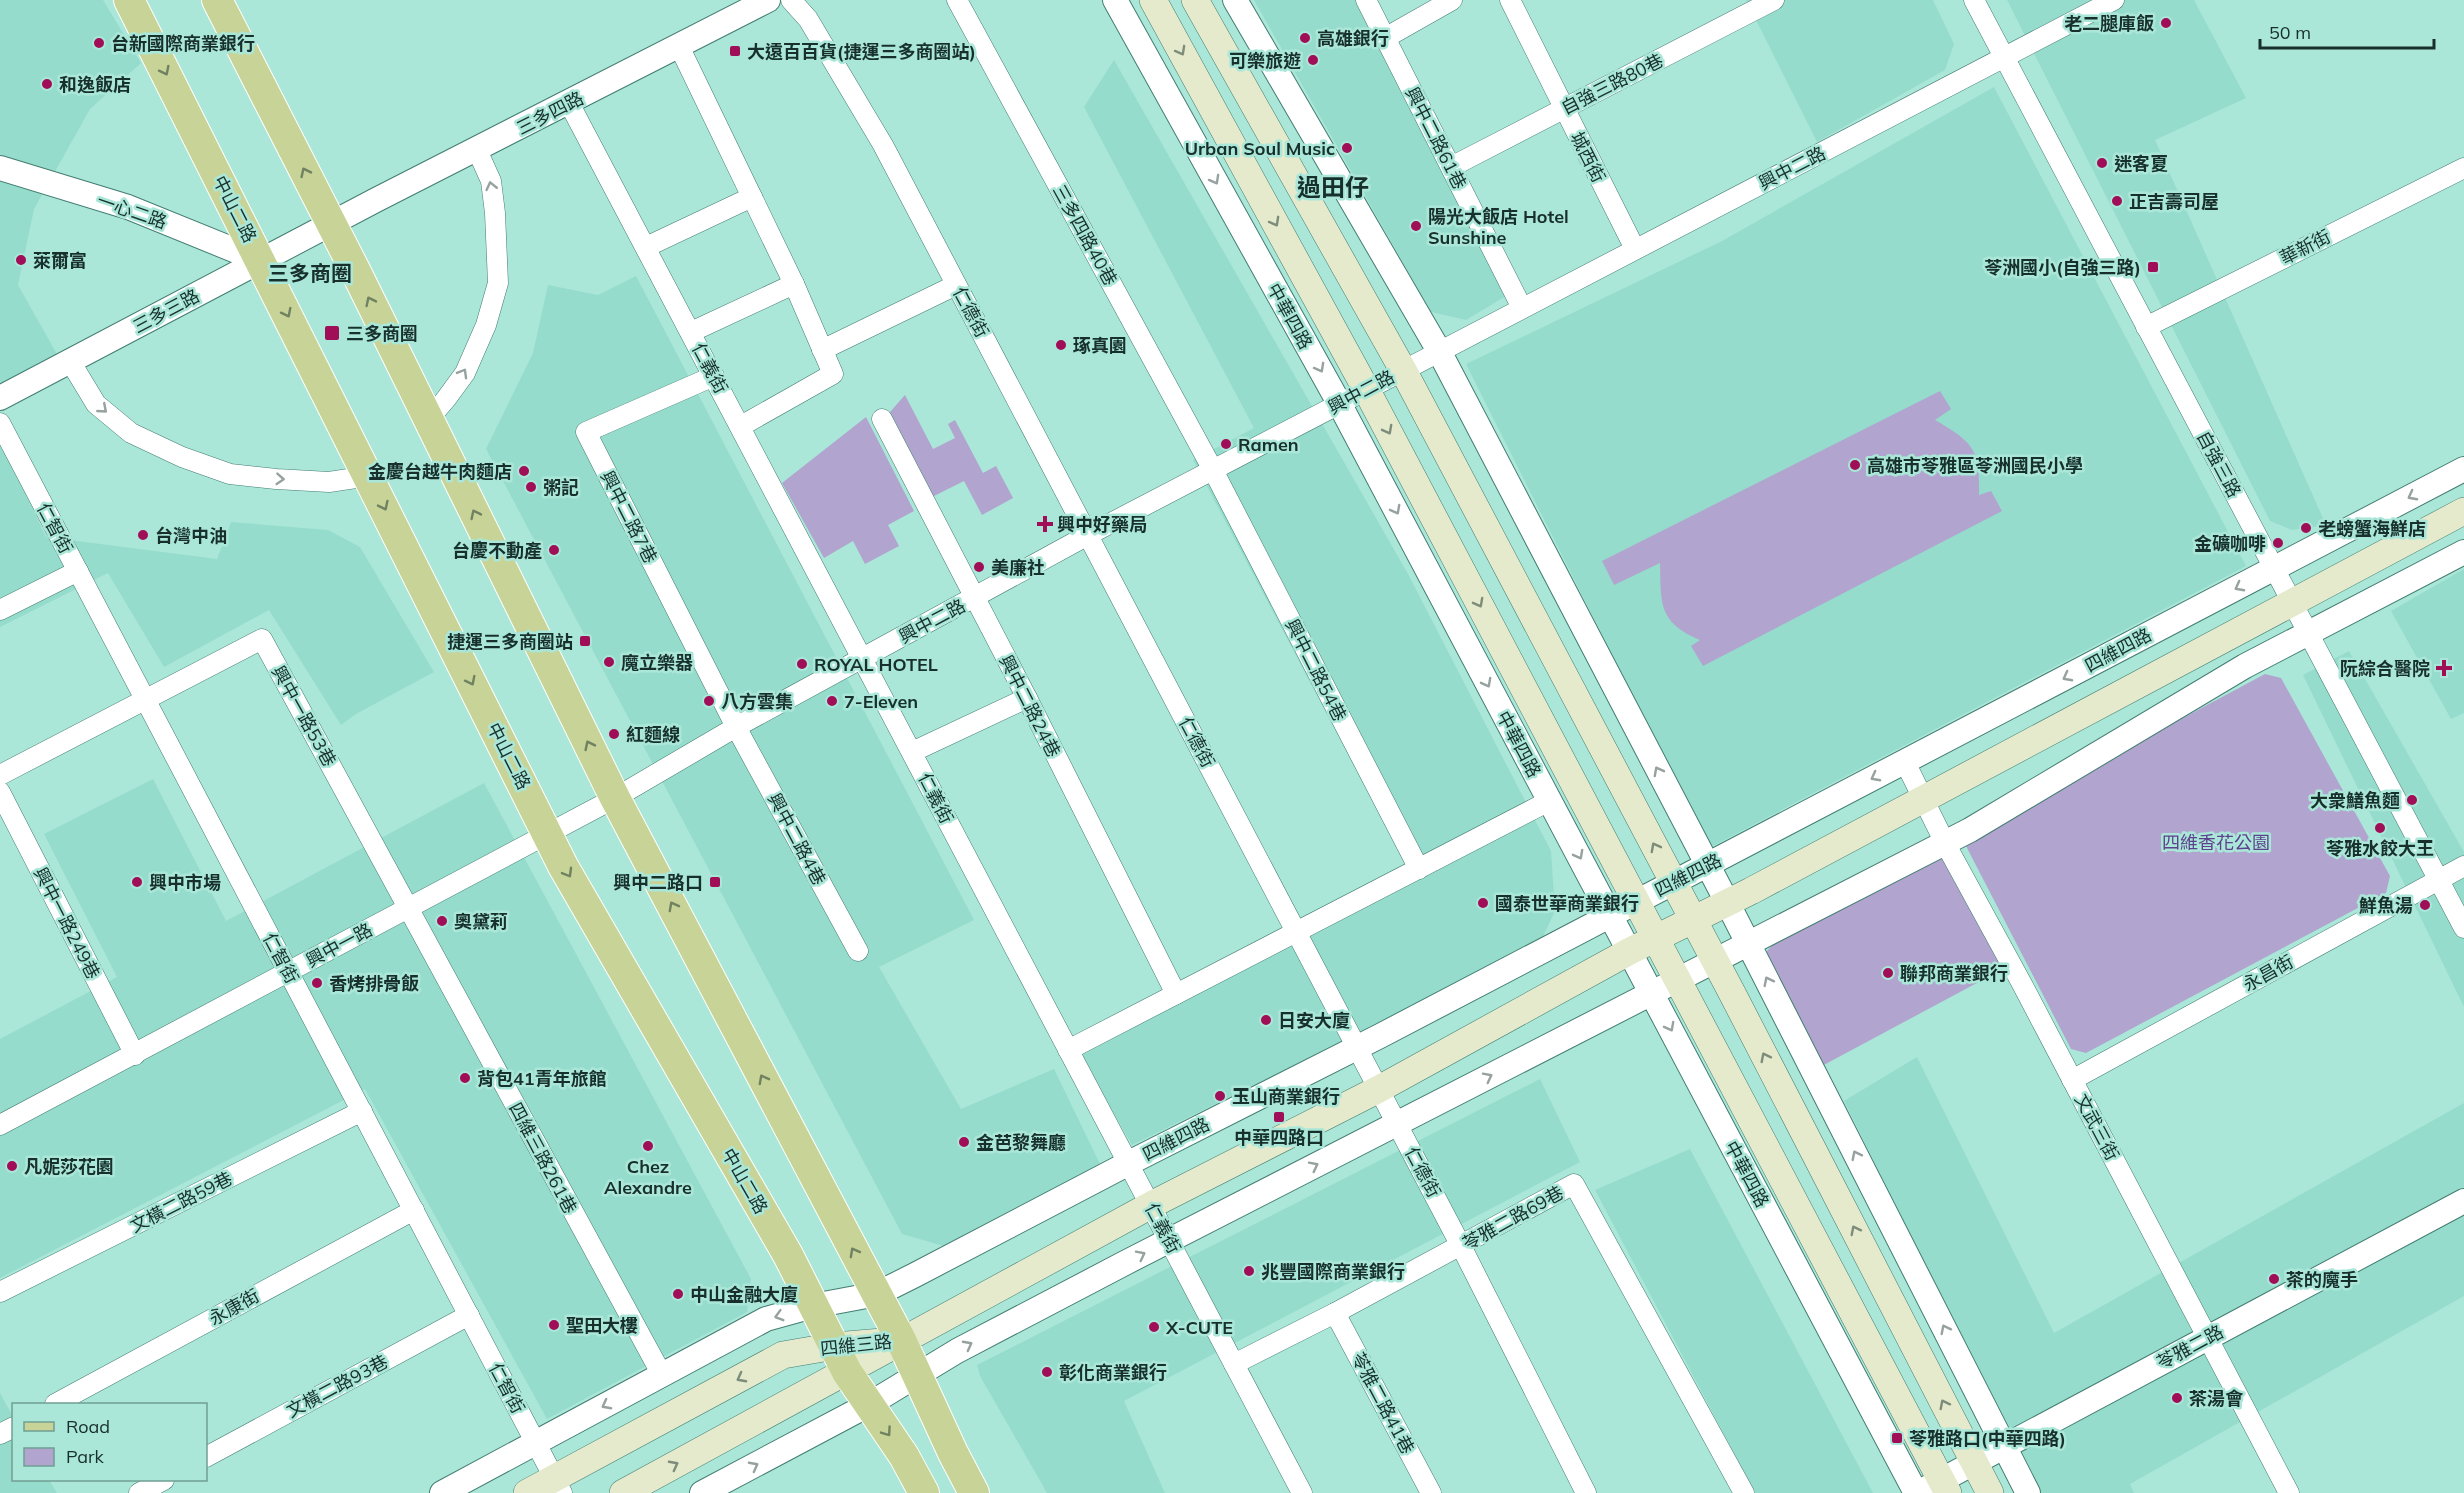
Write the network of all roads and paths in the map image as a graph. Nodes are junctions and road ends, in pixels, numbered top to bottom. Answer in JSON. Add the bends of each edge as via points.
{"nodes":[{"id":1,"x":129,"y":0,"type":"edge"},
{"id":2,"x":217,"y":0,"type":"edge"},
{"id":3,"x":768,"y":0,"type":"edge"},
{"id":4,"x":791,"y":0,"type":"edge"},
{"id":5,"x":957,"y":0,"type":"edge"},
{"id":6,"x":1115,"y":0,"type":"edge"},
{"id":7,"x":1153,"y":0,"type":"edge"},
{"id":8,"x":1195,"y":0,"type":"edge"},
{"id":9,"x":1235,"y":0,"type":"edge"},
{"id":10,"x":1366,"y":0,"type":"edge"},
{"id":11,"x":1452,"y":0,"type":"edge"},
{"id":12,"x":1510,"y":0,"type":"edge"},
{"id":13,"x":1774,"y":0,"type":"edge"},
{"id":14,"x":1974,"y":0,"type":"edge"},
{"id":15,"x":2115,"y":0,"type":"edge"},
{"id":16,"x":1385,"y":38,"type":"junction"},
{"id":17,"x":679,"y":46,"type":"junction"},
{"id":18,"x":2004,"y":57,"type":"junction"},
{"id":19,"x":569,"y":103,"type":"junction"},
{"id":20,"x":1564,"y":109,"type":"junction"},
{"id":21,"x":477,"y":150,"type":"junction"},
{"id":22,"x":1451,"y":167,"type":"junction"},
{"id":23,"x":0,"y":168,"type":"edge"},
{"id":24,"x":2464,"y":168,"type":"edge"},
{"id":25,"x":752,"y":197,"type":"junction"},
{"id":26,"x":331,"y":224,"type":"junction"},
{"id":27,"x":646,"y":247,"type":"junction"},
{"id":28,"x":1635,"y":249,"type":"junction"},
{"id":29,"x":261,"y":261,"type":"junction"},
{"id":30,"x":794,"y":284,"type":"junction"},
{"id":31,"x":956,"y":285,"type":"junction"},
{"id":32,"x":1522,"y":308,"type":"junction"},
{"id":33,"x":2146,"y":327,"type":"junction"},
{"id":34,"x":691,"y":332,"type":"junction"},
{"id":35,"x":822,"y":350,"type":"junction"},
{"id":36,"x":1439,"y":351,"type":"junction"},
{"id":37,"x":70,"y":362,"type":"junction"},
{"id":38,"x":1402,"y":370,"type":"junction"},
{"id":39,"x":714,"y":376,"type":"junction"},
{"id":40,"x":1366,"y":389,"type":"junction"},
{"id":41,"x":0,"y":398,"type":"edge"},
{"id":42,"x":1339,"y":403,"type":"junction"},
{"id":43,"x":882,"y":419,"type":"dead end"},
{"id":44,"x":428,"y":420,"type":"junction"},
{"id":45,"x":0,"y":423,"type":"edge"},
{"id":46,"x":741,"y":426,"type":"junction"},
{"id":47,"x":2464,"y":469,"type":"edge"},
{"id":48,"x":1214,"y":470,"type":"junction"},
{"id":49,"x":369,"y":476,"type":"junction"},
{"id":50,"x":2464,"y":511,"type":"edge"},
{"id":51,"x":1088,"y":535,"type":"junction"},
{"id":52,"x":2464,"y":552,"type":"edge"},
{"id":53,"x":2274,"y":569,"type":"junction"},
{"id":54,"x":78,"y":571,"type":"junction"},
{"id":55,"x":974,"y":599,"type":"junction"},
{"id":56,"x":2292,"y":603,"type":"junction"},
{"id":57,"x":0,"y":610,"type":"edge"},
{"id":58,"x":2307,"y":632,"type":"junction"},
{"id":59,"x":863,"y":657,"type":"junction"},
{"id":60,"x":145,"y":698,"type":"junction"},
{"id":61,"x":1028,"y":698,"type":"junction"},
{"id":62,"x":736,"y":727,"type":"junction"},
{"id":63,"x":912,"y":752,"type":"junction"},
{"id":64,"x":1905,"y":762,"type":"junction"},
{"id":65,"x":0,"y":775,"type":"edge"},
{"id":66,"x":0,"y":792,"type":"edge"},
{"id":67,"x":615,"y":798,"type":"junction"},
{"id":68,"x":1924,"y":798,"type":"junction"},
{"id":69,"x":1549,"y":801,"type":"junction"},
{"id":70,"x":547,"y":834,"type":"junction"},
{"id":71,"x":1945,"y":843,"type":"junction"},
{"id":72,"x":1707,"y":865,"type":"junction"},
{"id":73,"x":2464,"y":866,"type":"edge"},
{"id":74,"x":1419,"y":869,"type":"junction"},
{"id":75,"x":2438,"y":880,"type":"junction"},
{"id":76,"x":1674,"y":882,"type":"junction"},
{"id":77,"x":1636,"y":902,"type":"junction"},
{"id":78,"x":1727,"y":902,"type":"junction"},
{"id":79,"x":408,"y":908,"type":"junction"},
{"id":80,"x":1611,"y":915,"type":"junction"},
{"id":81,"x":1694,"y":920,"type":"junction"},
{"id":82,"x":2464,"y":928,"type":"edge"},
{"id":83,"x":1296,"y":931,"type":"junction"},
{"id":84,"x":1656,"y":939,"type":"junction"},
{"id":85,"x":1748,"y":944,"type":"junction"},
{"id":86,"x":858,"y":951,"type":"dead end"},
{"id":87,"x":1630,"y":951,"type":"junction"},
{"id":88,"x":1715,"y":961,"type":"junction"},
{"id":89,"x":288,"y":972,"type":"junction"},
{"id":90,"x":1677,"y":981,"type":"junction"},
{"id":91,"x":1176,"y":994,"type":"junction"},
{"id":92,"x":1652,"y":994,"type":"junction"},
{"id":93,"x":1357,"y":1048,"type":"junction"},
{"id":94,"x":1068,"y":1050,"type":"junction"},
{"id":95,"x":135,"y":1055,"type":"junction"},
{"id":96,"x":2072,"y":1080,"type":"junction"},
{"id":97,"x":1379,"y":1089,"type":"junction"},
{"id":98,"x":362,"y":1111,"type":"junction"},
{"id":99,"x":1397,"y":1123,"type":"junction"},
{"id":100,"x":0,"y":1125,"type":"edge"},
{"id":101,"x":1129,"y":1163,"type":"junction"},
{"id":102,"x":2464,"y":1201,"type":"edge"},
{"id":103,"x":1151,"y":1205,"type":"junction"},
{"id":104,"x":414,"y":1210,"type":"junction"},
{"id":105,"x":1169,"y":1240,"type":"junction"},
{"id":106,"x":1461,"y":1246,"type":"junction"},
{"id":107,"x":0,"y":1292,"type":"edge"},
{"id":108,"x":877,"y":1294,"type":"junction"},
{"id":109,"x":813,"y":1306,"type":"junction"},
{"id":110,"x":1335,"y":1313,"type":"junction"},
{"id":111,"x":469,"y":1315,"type":"junction"},
{"id":112,"x":2207,"y":1338,"type":"junction"},
{"id":113,"x":901,"y":1340,"type":"junction"},
{"id":114,"x":835,"y":1346,"type":"junction"},
{"id":115,"x":1234,"y":1364,"type":"junction"},
{"id":116,"x":847,"y":1372,"type":"junction"},
{"id":117,"x":917,"y":1374,"type":"junction"},
{"id":118,"x":662,"y":1375,"type":"junction"},
{"id":119,"x":57,"y":1403,"type":"edge"},
{"id":120,"x":868,"y":1405,"type":"junction"},
{"id":121,"x":536,"y":1443,"type":"junction"},
{"id":122,"x":2005,"y":1446,"type":"junction"},
{"id":123,"x":207,"y":1456,"type":"edge"},
{"id":124,"x":1974,"y":1462,"type":"junction"},
{"id":125,"x":160,"y":1481,"type":"edge"},
{"id":126,"x":558,"y":1486,"type":"edge"},
{"id":127,"x":1945,"y":1486,"type":"edge"},
{"id":128,"x":139,"y":1493,"type":"edge"},
{"id":129,"x":442,"y":1493,"type":"edge"},
{"id":130,"x":527,"y":1493,"type":"edge"},
{"id":131,"x":622,"y":1493,"type":"edge"},
{"id":132,"x":702,"y":1493,"type":"edge"},
{"id":133,"x":924,"y":1493,"type":"edge"},
{"id":134,"x":974,"y":1493,"type":"edge"},
{"id":135,"x":1302,"y":1493,"type":"edge"},
{"id":136,"x":1431,"y":1493,"type":"edge"},
{"id":137,"x":1586,"y":1493,"type":"edge"},
{"id":138,"x":1744,"y":1493,"type":"edge"},
{"id":139,"x":1916,"y":1493,"type":"edge"},
{"id":140,"x":1990,"y":1493,"type":"edge"},
{"id":141,"x":2028,"y":1493,"type":"edge"},
{"id":142,"x":2289,"y":1493,"type":"edge"}],
"edges":[{"from":1,"to":29,"type":"main road","name":"中山二路","one_way":true},
{"from":26,"to":2,"type":"main road","one_way":true},
{"from":3,"to":17,"type":"street","name":"三多四路"},
{"from":4,"to":31,"type":"street","name":"仁德街","via":[[808,19],[883,145]]},
{"from":5,"to":48,"type":"street","name":"三多四路40巷"},
{"from":6,"to":42,"type":"street","name":"中華四路","one_way":true},
{"from":7,"to":40,"type":"main road","name":"中華四路","one_way":true},
{"from":8,"to":38,"type":"main road"},
{"from":9,"to":36,"type":"street"},
{"from":10,"to":16,"type":"street","name":"興中二路61巷"},
{"from":11,"to":16,"type":"street"},
{"from":12,"to":20,"type":"street","name":"城西街"},
{"from":13,"to":20,"type":"street","name":"自強三路80巷"},
{"from":14,"to":18,"type":"street","name":"自強三路"},
{"from":15,"to":18,"type":"street","name":"興中二路"},
{"from":16,"to":22,"type":"street","name":"興中二路61巷"},
{"from":17,"to":19,"type":"street","name":"三多四路"},
{"from":17,"to":25,"type":"street"},
{"from":18,"to":28,"type":"street","name":"興中二路"},
{"from":18,"to":33,"type":"street","name":"自強三路"},
{"from":19,"to":21,"type":"street","name":"三多四路"},
{"from":19,"to":27,"type":"street","name":"仁義街"},
{"from":20,"to":22,"type":"street","name":"自強三路80巷"},
{"from":20,"to":28,"type":"street","name":"城西街"},
{"from":21,"to":26,"type":"street","name":"三多四路"},
{"from":44,"to":21,"type":"street","one_way":true,"via":[[465,373],[486,325],[498,283],[491,181]]},
{"from":22,"to":32,"type":"street","name":"興中二路61巷"},
{"from":23,"to":29,"type":"street","name":"一心二路","via":[[128,207]]},
{"from":24,"to":33,"type":"street","name":"華新街"},
{"from":25,"to":27,"type":"street"},
{"from":25,"to":30,"type":"street"},
{"from":26,"to":29,"type":"street","name":"三多三路"},
{"from":44,"to":26,"type":"main road","one_way":true},
{"from":27,"to":34,"type":"street","name":"仁義街"},
{"from":28,"to":32,"type":"street","name":"興中二路"},
{"from":29,"to":37,"type":"street","name":"三多三路"},
{"from":29,"to":49,"type":"main road","name":"中山二路","one_way":true},
{"from":30,"to":34,"type":"street"},
{"from":30,"to":35,"type":"street"},
{"from":31,"to":35,"type":"street"},
{"from":31,"to":51,"type":"street","name":"仁德街"},
{"from":32,"to":36,"type":"street","name":"興中二路"},
{"from":33,"to":53,"type":"street","name":"自強三路"},
{"from":34,"to":39,"type":"street","name":"仁義街"},
{"from":35,"to":46,"type":"street","via":[[833,374]]},
{"from":36,"to":38,"type":"street","name":"興中二路"},
{"from":72,"to":36,"type":"street","one_way":true},
{"from":37,"to":41,"type":"street","name":"三多三路"},
{"from":37,"to":49,"type":"street","one_way":true,"via":[[96,404],[131,433],[182,457],[230,474],[276,479],[329,482]]},
{"from":38,"to":40,"type":"street","name":"興中二路"},
{"from":76,"to":38,"type":"main road","one_way":true},
{"from":39,"to":46,"type":"street","name":"仁義街"},
{"from":39,"to":62,"type":"street","name":"興中二路7巷","via":[[586,432]]},
{"from":40,"to":42,"type":"street","name":"興中二路"},
{"from":40,"to":77,"type":"main road","name":"中華四路","one_way":true},
{"from":42,"to":48,"type":"street","name":"興中二路"},
{"from":42,"to":69,"type":"street","name":"中華四路","one_way":true},
{"from":43,"to":55,"type":"street","name":"興中二路24巷"},
{"from":67,"to":44,"type":"main road","one_way":true},
{"from":45,"to":54,"type":"street","name":"仁智街"},
{"from":46,"to":59,"type":"street","name":"仁義街"},
{"from":47,"to":53,"type":"street","name":"四維四路","one_way":true},
{"from":48,"to":51,"type":"street","name":"興中二路"},
{"from":48,"to":74,"type":"street","name":"興中二路54巷"},
{"from":49,"to":70,"type":"main road","name":"中山二路","one_way":true},
{"from":50,"to":56,"type":"main road"},
{"from":51,"to":55,"type":"street","name":"興中二路"},
{"from":51,"to":83,"type":"street","name":"仁德街"},
{"from":52,"to":58,"type":"street"},
{"from":53,"to":56,"type":"street","name":"自強三路"},
{"from":53,"to":64,"type":"street","name":"四維四路","one_way":true},
{"from":54,"to":57,"type":"street"},
{"from":54,"to":60,"type":"street","name":"仁智街"},
{"from":55,"to":59,"type":"street","name":"興中二路"},
{"from":55,"to":61,"type":"street","name":"興中二路24巷"},
{"from":56,"to":58,"type":"street","name":"自強三路"},
{"from":56,"to":68,"type":"main road"},
{"from":58,"to":71,"type":"street"},
{"from":58,"to":75,"type":"street","name":"自強三路"},
{"from":59,"to":62,"type":"street","name":"興中二路"},
{"from":59,"to":63,"type":"street","name":"仁義街"},
{"from":60,"to":65,"type":"street"},
{"from":60,"to":79,"type":"street","name":"興中一路53巷","via":[[262,639]]},
{"from":60,"to":89,"type":"street","name":"仁智街"},
{"from":61,"to":63,"type":"street"},
{"from":61,"to":91,"type":"street","name":"興中二路24巷"},
{"from":62,"to":67,"type":"street","name":"興中二路"},
{"from":62,"to":86,"type":"street","name":"興中二路4巷"},
{"from":63,"to":94,"type":"street","name":"仁義街"},
{"from":64,"to":68,"type":"street","name":"文武三街"},
{"from":64,"to":72,"type":"street","name":"四維四路","one_way":true},
{"from":66,"to":95,"type":"street","name":"興中一路249巷"},
{"from":67,"to":70,"type":"street","name":"興中一路"},
{"from":108,"to":67,"type":"main road","one_way":true},
{"from":68,"to":71,"type":"street","name":"文武三街"},
{"from":68,"to":78,"type":"main road"},
{"from":69,"to":74,"type":"street"},
{"from":69,"to":80,"type":"street","name":"中華四路","one_way":true},
{"from":70,"to":79,"type":"street","name":"興中一路"},
{"from":70,"to":109,"type":"main road","name":"中山二路","one_way":true,"via":[[788,1255]]},
{"from":71,"to":85,"type":"street"},
{"from":71,"to":96,"type":"street","name":"文武三街"},
{"from":72,"to":76,"type":"street","name":"四維四路"},
{"from":72,"to":78,"type":"street"},
{"from":73,"to":75,"type":"street","name":"永昌街"},
{"from":74,"to":83,"type":"street"},
{"from":75,"to":82,"type":"street","name":"自強三路"},
{"from":75,"to":96,"type":"street","name":"永昌街"},
{"from":76,"to":77,"type":"street","name":"四維四路"},
{"from":76,"to":81,"type":"main road"},
{"from":77,"to":80,"type":"street","name":"四維四路"},
{"from":77,"to":84,"type":"main road","name":"中華四路"},
{"from":78,"to":81,"type":"main road"},
{"from":78,"to":85,"type":"street"},
{"from":79,"to":89,"type":"street","name":"興中一路"},
{"from":79,"to":118,"type":"street","name":"四維三路261巷"},
{"from":80,"to":87,"type":"street","name":"中華四路"},
{"from":80,"to":93,"type":"street","name":"四維四路"},
{"from":81,"to":84,"type":"main road"},
{"from":81,"to":88,"type":"main road"},
{"from":83,"to":91,"type":"street"},
{"from":83,"to":93,"type":"street","name":"仁德街"},
{"from":84,"to":87,"type":"main road"},
{"from":84,"to":90,"type":"main road","name":"中華四路"},
{"from":85,"to":88,"type":"street"},
{"from":122,"to":85,"type":"street","one_way":true},
{"from":87,"to":92,"type":"street","name":"中華四路"},
{"from":87,"to":97,"type":"main road"},
{"from":88,"to":90,"type":"street"},
{"from":124,"to":88,"type":"main road","one_way":true},
{"from":89,"to":95,"type":"street","name":"興中一路"},
{"from":89,"to":98,"type":"street","name":"仁智街"},
{"from":90,"to":92,"type":"street"},
{"from":90,"to":127,"type":"main road","name":"中華四路"},
{"from":91,"to":94,"type":"street"},
{"from":99,"to":92,"type":"street","one_way":true},
{"from":92,"to":139,"type":"street","name":"中華四路","one_way":true},
{"from":93,"to":97,"type":"street","name":"仁德街"},
{"from":93,"to":101,"type":"street","name":"四維四路"},
{"from":94,"to":101,"type":"street","name":"仁義街"},
{"from":95,"to":100,"type":"street","name":"興中一路"},
{"from":96,"to":112,"type":"street","name":"文武三街"},
{"from":97,"to":99,"type":"street","name":"仁德街"},
{"from":97,"to":103,"type":"main road"},
{"from":98,"to":104,"type":"street","name":"仁智街"},
{"from":98,"to":107,"type":"street","name":"文橫二路59巷"},
{"from":105,"to":99,"type":"street","one_way":true},
{"from":99,"to":106,"type":"street","name":"仁德街"},
{"from":101,"to":103,"type":"street","name":"仁義街"},
{"from":101,"to":108,"type":"street","name":"四維四路"},
{"from":102,"to":112,"type":"street","name":"苓雅二路"},
{"from":103,"to":105,"type":"street","name":"仁義街"},
{"from":103,"to":113,"type":"main road"},
{"from":104,"to":111,"type":"street","name":"仁智街"},
{"from":104,"to":119,"type":"street","name":"永康街"},
{"from":105,"to":115,"type":"street","name":"仁義街"},
{"from":117,"to":105,"type":"street","one_way":true},
{"from":106,"to":110,"type":"street","name":"苓雅二路69巷"},
{"from":106,"to":137,"type":"street","name":"仁德街"},
{"from":106,"to":138,"type":"street","name":"苓雅二路69巷","via":[[1574,1184]]},
{"from":108,"to":109,"type":"street"},
{"from":108,"to":113,"type":"main road"},
{"from":109,"to":114,"type":"main road","name":"中山二路"},
{"from":109,"to":118,"type":"street","one_way":true,"via":[[766,1319]]},
{"from":110,"to":115,"type":"street","name":"苓雅二路69巷"},
{"from":110,"to":136,"type":"street","name":"苓雅二路41巷"},
{"from":111,"to":121,"type":"street","name":"仁智街"},
{"from":111,"to":123,"type":"street","name":"文橫二路93巷"},
{"from":112,"to":122,"type":"street","name":"苓雅二路"},
{"from":112,"to":142,"type":"street","name":"文武三街"},
{"from":113,"to":114,"type":"main road","name":"四維三路"},
{"from":113,"to":116,"type":"main road","name":"四維三路"},
{"from":113,"to":117,"type":"main road"},
{"from":114,"to":116,"type":"main road","name":"中山二路"},
{"from":114,"to":126,"type":"main road","name":"四維三路","one_way":true,"via":[[783,1355]]},
{"from":115,"to":135,"type":"street","name":"仁義街"},
{"from":116,"to":120,"type":"main road","name":"中山二路"},
{"from":131,"to":116,"type":"main road","name":"四維三路","one_way":true},
{"from":117,"to":120,"type":"street"},
{"from":117,"to":134,"type":"main road"},
{"from":118,"to":121,"type":"street","one_way":true},
{"from":132,"to":120,"type":"street","one_way":true},
{"from":120,"to":133,"type":"main road","name":"中山二路","one_way":true},
{"from":121,"to":126,"type":"street","name":"仁智街"},
{"from":121,"to":129,"type":"street"},
{"from":122,"to":124,"type":"street","name":"苓雅二路"},
{"from":122,"to":141,"type":"street"},
{"from":124,"to":127,"type":"street","name":"苓雅二路"},
{"from":124,"to":140,"type":"main road"},
{"from":125,"to":128,"type":"street"},
{"from":126,"to":130,"type":"main road","name":"四維三路"},
{"from":127,"to":139,"type":"street","name":"苓雅二路"}]}
